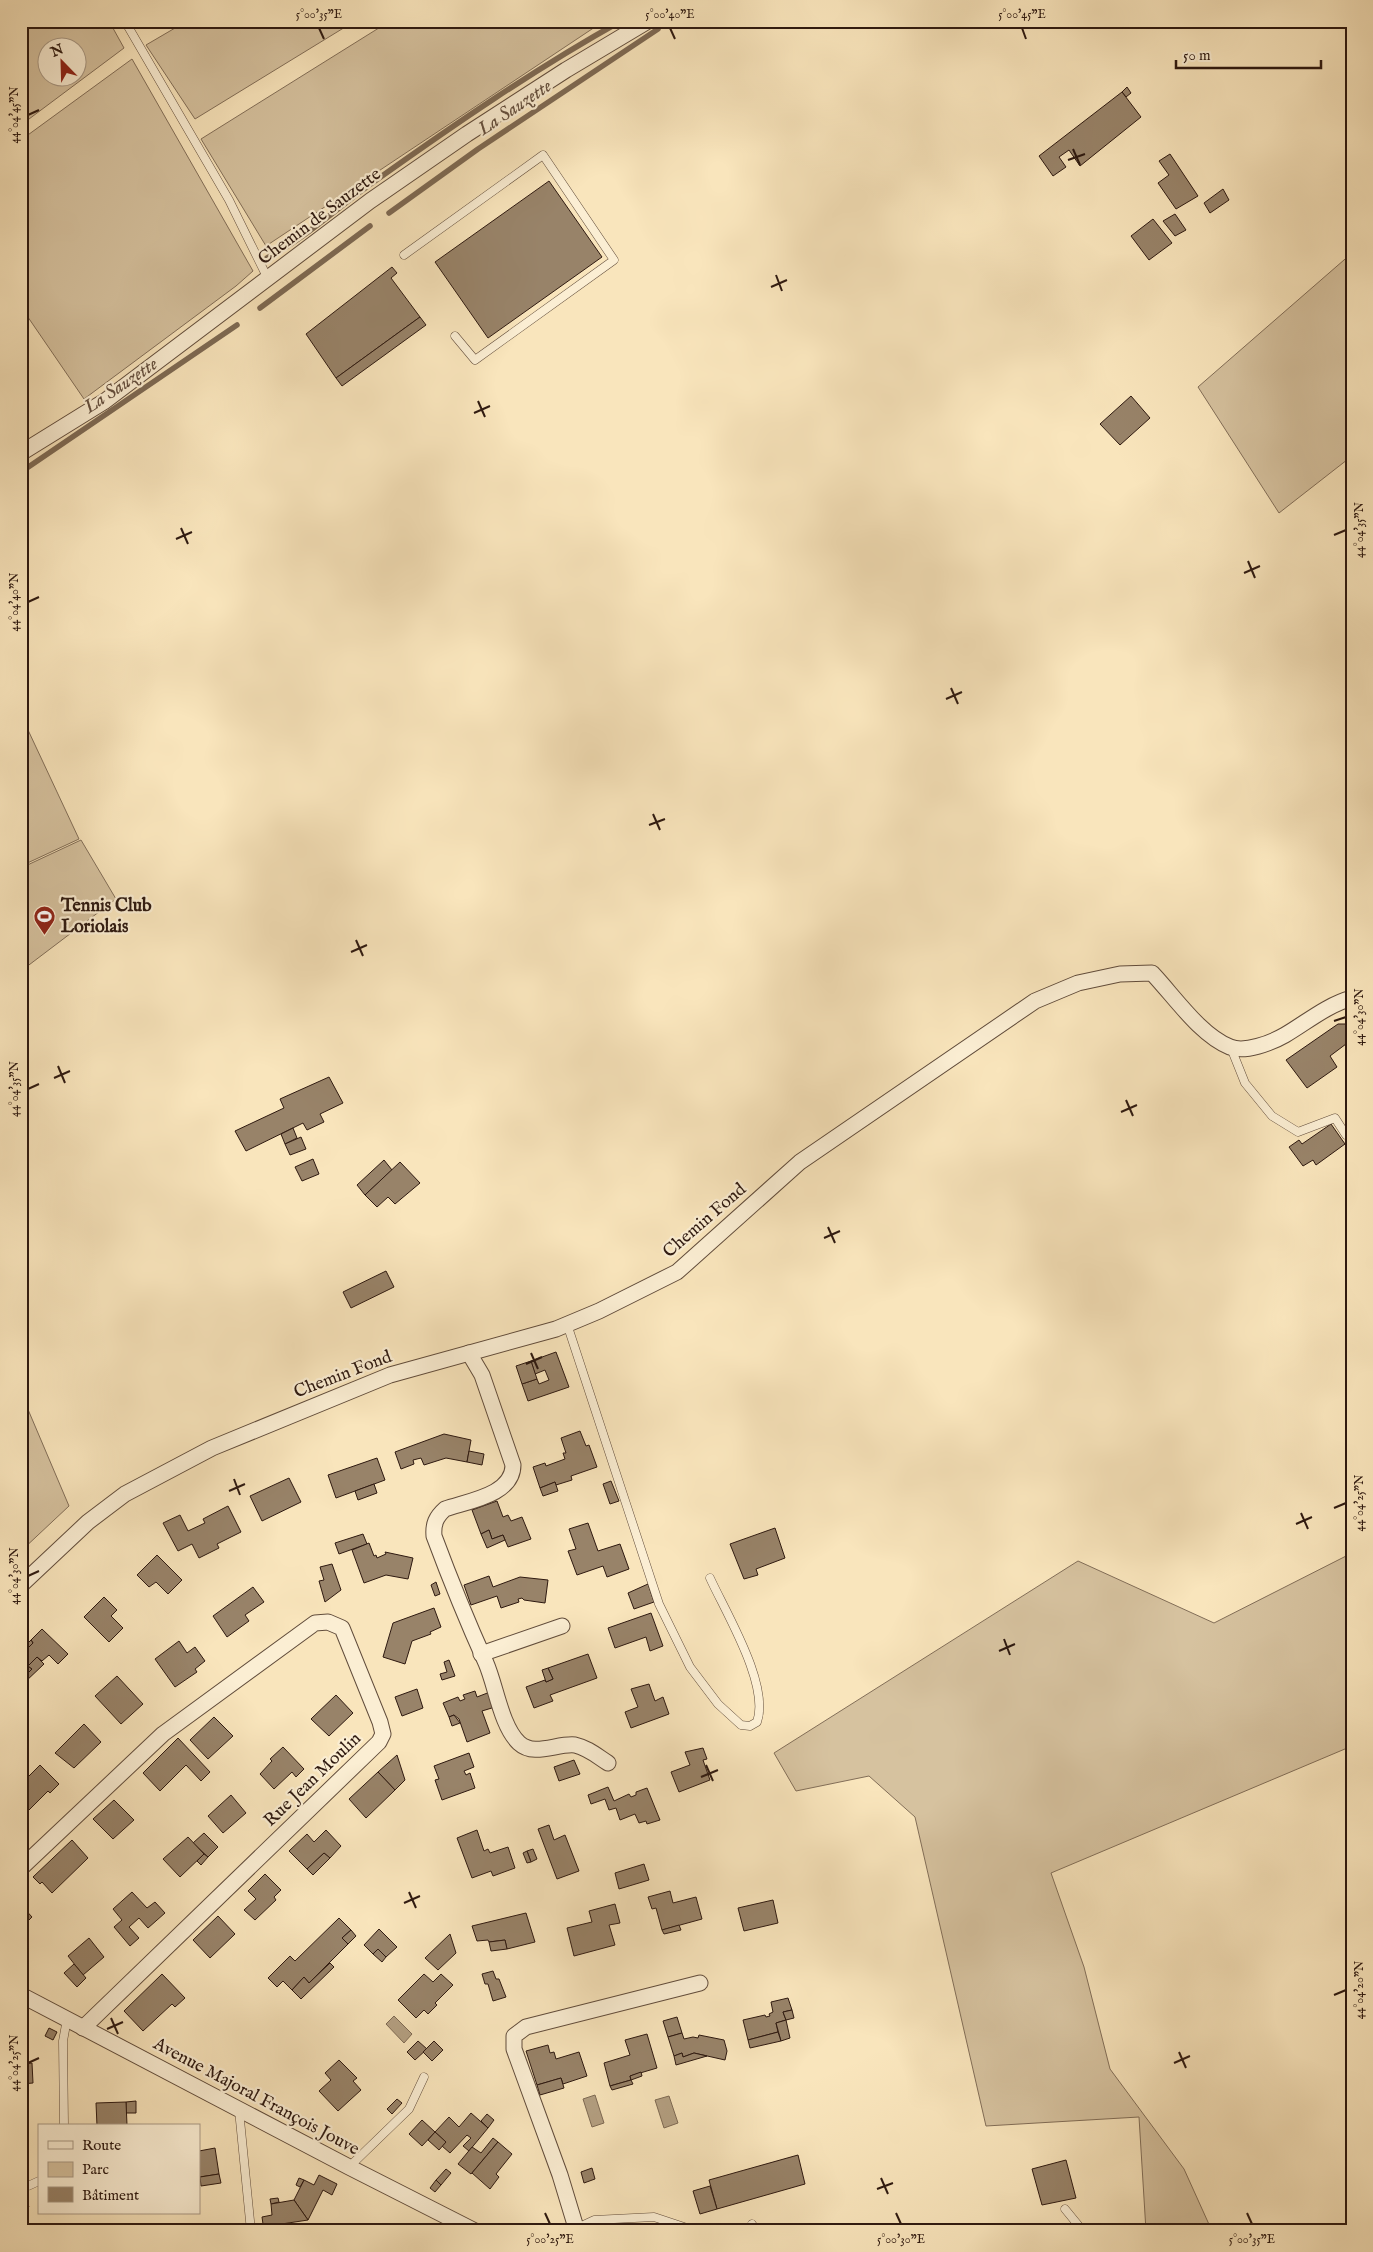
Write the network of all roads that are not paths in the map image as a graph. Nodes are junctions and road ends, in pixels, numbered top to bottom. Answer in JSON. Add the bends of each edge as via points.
{"nodes":[{"id":1,"x":128,"y":21,"type":"edge"},
{"id":2,"x":648,"y":21,"type":"edge"},
{"id":3,"x":404,"y":255,"type":"dead end"},
{"id":4,"x":268,"y":278,"type":"junction"},
{"id":5,"x":454,"y":336,"type":"dead end"},
{"id":6,"x":21,"y":453,"type":"edge"},
{"id":7,"x":1352,"y":998,"type":"edge"},
{"id":8,"x":1231,"y":1048,"type":"junction"},
{"id":9,"x":1346,"y":1135,"type":"dead end"},
{"id":10,"x":568,"y":1324,"type":"junction"},
{"id":11,"x":469,"y":1353,"type":"junction"},
{"id":12,"x":710,"y":1578,"type":"dead end"},
{"id":13,"x":21,"y":1584,"type":"edge"},
{"id":14,"x":562,"y":1626,"type":"dead end"},
{"id":15,"x":481,"y":1654,"type":"junction"},
{"id":16,"x":608,"y":1763,"type":"dead end"},
{"id":17,"x":21,"y":1868,"type":"edge"},
{"id":18,"x":700,"y":1983,"type":"dead end"},
{"id":19,"x":21,"y":1995,"type":"edge"},
{"id":20,"x":68,"y":2019,"type":"junction"},
{"id":21,"x":83,"y":2028,"type":"junction"},
{"id":22,"x":424,"y":2076,"type":"dead end"},
{"id":23,"x":239,"y":2110,"type":"junction"},
{"id":24,"x":64,"y":2124,"type":"edge"},
{"id":25,"x":349,"y":2168,"type":"junction"},
{"id":26,"x":38,"y":2181,"type":"edge"},
{"id":27,"x":21,"y":2186,"type":"edge"},
{"id":28,"x":1065,"y":2209,"type":"dead end"},
{"id":29,"x":684,"y":2227,"type":"dead end"},
{"id":30,"x":577,"y":2229,"type":"edge"},
{"id":31,"x":251,"y":2231,"type":"edge"},
{"id":32,"x":475,"y":2231,"type":"edge"},
{"id":33,"x":1083,"y":2231,"type":"edge"}],
"edges":[{"from":1,"to":4,"type":"lane","via":[[126,23],[229,200]]},
{"from":2,"to":4,"type":"street","name":"Chemin de Sauzette","via":[[466,134]]},
{"from":3,"to":5,"type":"lane","via":[[543,155],[614,260],[475,360]]},
{"from":4,"to":6,"type":"street","name":"Chemin de Sauzette","via":[[105,401]]},
{"from":7,"to":8,"type":"street","via":[[1338,1002],[1283,1036],[1257,1047]]},
{"from":8,"to":9,"type":"lane","via":[[1245,1083],[1272,1116],[1298,1132],[1335,1118]]},
{"from":8,"to":10,"type":"street","name":"Chemin Fond","via":[[1206,1032],[1152,973],[1120,974],[1078,983],[1035,1001],[800,1162],[677,1272]]},
{"from":10,"to":11,"type":"street","name":"Chemin Fond"},
{"from":10,"to":12,"type":"lane","via":[[659,1604],[690,1667],[718,1704],[741,1725],[750,1726],[760,1715],[753,1674],[748,1656]]},
{"from":11,"to":13,"type":"street","name":"Chemin Fond","via":[[390,1375],[212,1448],[125,1494],[88,1522]]},
{"from":11,"to":15,"type":"street","via":[[482,1375],[513,1465],[513,1475],[498,1490],[445,1509],[433,1525]]},
{"from":14,"to":15,"type":"street"},
{"from":15,"to":16,"type":"street","via":[[509,1728],[520,1744],[532,1749],[573,1745],[589,1750]]},
{"from":17,"to":21,"type":"street","name":"Rue Jean Moulin","via":[[163,1734],[315,1623],[328,1622],[342,1628],[380,1722],[382,1734],[379,1742]]},
{"from":18,"to":30,"type":"street","via":[[526,2027],[514,2036],[514,2049]]},
{"from":19,"to":20,"type":"street","name":"Avenue Majoral François Jouve"},
{"from":20,"to":21,"type":"street","name":"Avenue Majoral François Jouve"},
{"from":20,"to":24,"type":"lane","via":[[63,2041]]},
{"from":21,"to":23,"type":"street","name":"Avenue Majoral François Jouve"},
{"from":22,"to":25,"type":"lane","via":[[409,2109]]},
{"from":23,"to":25,"type":"street","name":"Avenue Majoral François Jouve"},
{"from":23,"to":31,"type":"lane"},
{"from":25,"to":32,"type":"street","name":"Avenue Majoral François Jouve"},
{"from":26,"to":27,"type":"lane"},
{"from":28,"to":33,"type":"lane"},
{"from":29,"to":30,"type":"lane","via":[[654,2217],[594,2220]]}]}
